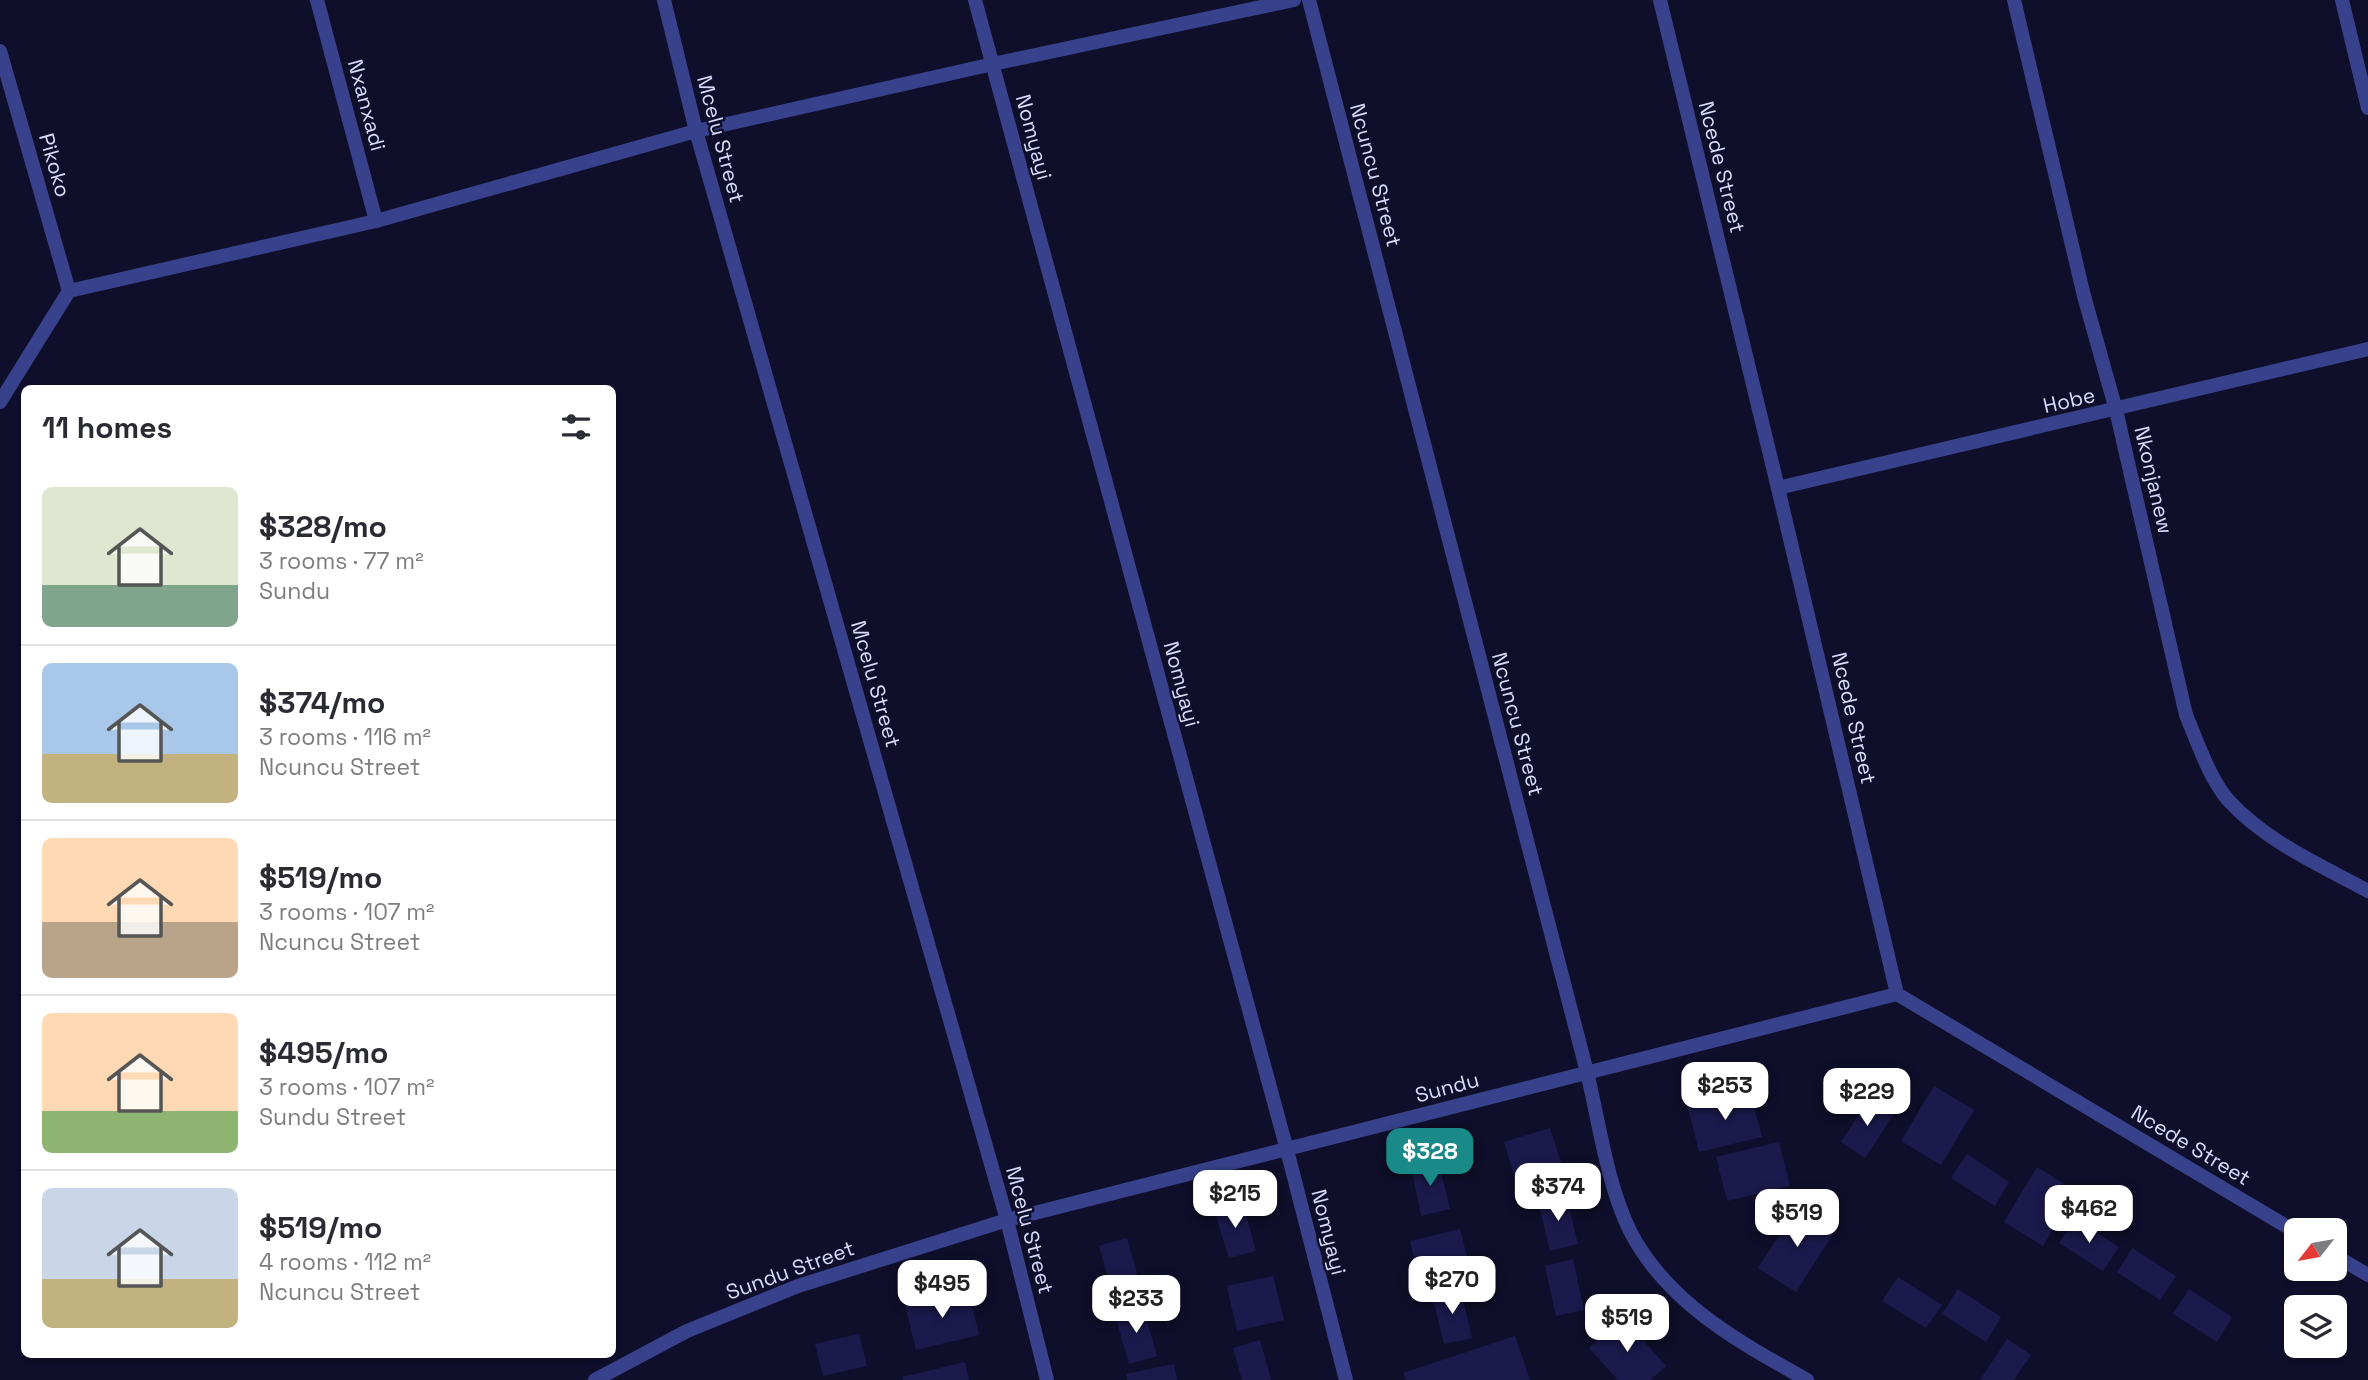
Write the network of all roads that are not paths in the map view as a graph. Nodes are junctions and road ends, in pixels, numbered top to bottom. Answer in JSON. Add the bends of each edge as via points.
{"nodes":[{"id":1,"x":317,"y":0,"type":"edge"},
{"id":2,"x":664,"y":0,"type":"edge"},
{"id":3,"x":975,"y":0,"type":"edge"},
{"id":4,"x":1294,"y":0,"type":"edge"},
{"id":5,"x":1309,"y":0,"type":"edge"},
{"id":6,"x":1660,"y":0,"type":"edge"},
{"id":7,"x":2014,"y":0,"type":"edge"},
{"id":8,"x":2342,"y":0,"type":"edge"},
{"id":9,"x":0,"y":51,"type":"edge"},
{"id":10,"x":993,"y":64,"type":"junction"},
{"id":11,"x":2368,"y":108,"type":"edge"},
{"id":12,"x":696,"y":131,"type":"junction"},
{"id":13,"x":376,"y":221,"type":"junction"},
{"id":14,"x":69,"y":291,"type":"junction"},
{"id":15,"x":2368,"y":349,"type":"edge"},
{"id":16,"x":0,"y":402,"type":"edge"},
{"id":17,"x":2116,"y":410,"type":"junction"},
{"id":18,"x":1778,"y":488,"type":"junction"},
{"id":19,"x":2368,"y":891,"type":"edge"},
{"id":20,"x":1897,"y":994,"type":"junction"},
{"id":21,"x":1587,"y":1072,"type":"junction"},
{"id":22,"x":1287,"y":1150,"type":"junction"},
{"id":23,"x":1007,"y":1220,"type":"junction"},
{"id":24,"x":2284,"y":1225,"type":"edge"},
{"id":25,"x":2347,"y":1263,"type":"edge"},
{"id":26,"x":2368,"y":1275,"type":"edge"},
{"id":27,"x":595,"y":1380,"type":"edge"},
{"id":28,"x":1047,"y":1380,"type":"edge"},
{"id":29,"x":1346,"y":1380,"type":"edge"},
{"id":30,"x":1807,"y":1380,"type":"edge"}],
"edges":[{"from":1,"to":13,"type":"street","name":"Nxanxadi"},
{"from":2,"to":12,"type":"street","name":"Mcelu Street"},
{"from":3,"to":10,"type":"street","name":"Nomyayi"},
{"from":4,"to":10,"type":"street"},
{"from":5,"to":21,"type":"street","name":"Ncuncu Street"},
{"from":6,"to":18,"type":"street","name":"Ncede Street"},
{"from":7,"to":17,"type":"street","name":"Nkonjanew","via":[[2084,296]]},
{"from":8,"to":11,"type":"street"},
{"from":9,"to":14,"type":"street","name":"Pikoko"},
{"from":10,"to":12,"type":"street"},
{"from":10,"to":22,"type":"street","name":"Nomyayi"},
{"from":12,"to":13,"type":"street"},
{"from":12,"to":23,"type":"street","name":"Mcelu Street"},
{"from":13,"to":14,"type":"street"},
{"from":14,"to":16,"type":"street"},
{"from":15,"to":17,"type":"street","name":"Hobe"},
{"from":17,"to":18,"type":"street","name":"Hobe"},
{"from":17,"to":19,"type":"street","name":"Nkonjanew","via":[[2186,715],[2206,762],[2228,799],[2256,825]]},
{"from":18,"to":20,"type":"street","name":"Ncede Street"},
{"from":20,"to":21,"type":"street","name":"Sundu"},
{"from":20,"to":24,"type":"street","name":"Ncede Street"},
{"from":21,"to":22,"type":"street","name":"Sundu"},
{"from":21,"to":30,"type":"street","name":"Ncuncu Street","via":[[1613,1183],[1630,1230],[1651,1263],[1681,1298],[1715,1325]]},
{"from":22,"to":23,"type":"street","name":"Sundu"},
{"from":22,"to":29,"type":"street","name":"Nomyayi"},
{"from":23,"to":27,"type":"street","name":"Sundu Street","via":[[798,1286],[687,1331]]},
{"from":23,"to":28,"type":"street","name":"Mcelu Street"},
{"from":25,"to":26,"type":"street"}]}
